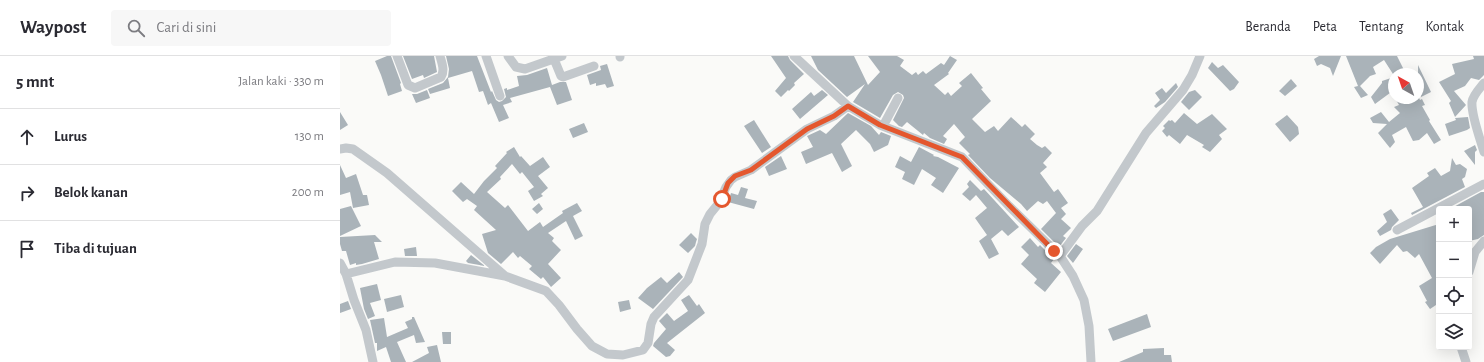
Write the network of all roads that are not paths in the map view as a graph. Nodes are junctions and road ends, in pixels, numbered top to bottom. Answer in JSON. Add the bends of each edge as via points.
{"nodes":[{"id":1,"x":397,"y":56,"type":"edge"},
{"id":2,"x":440,"y":56,"type":"edge"},
{"id":3,"x":486,"y":56,"type":"edge"},
{"id":4,"x":508,"y":56,"type":"edge"},
{"id":5,"x":794,"y":56,"type":"edge"},
{"id":6,"x":1200,"y":56,"type":"edge"},
{"id":7,"x":558,"y":57,"type":"edge"},
{"id":8,"x":594,"y":66,"type":"dead end"},
{"id":9,"x":1484,"y":83,"type":"edge"},
{"id":10,"x":500,"y":96,"type":"dead end"},
{"id":11,"x":898,"y":98,"type":"dead end"},
{"id":12,"x":848,"y":106,"type":"junction"},
{"id":13,"x":883,"y":126,"type":"junction"},
{"id":14,"x":340,"y":149,"type":"edge"},
{"id":15,"x":1484,"y":152,"type":"edge"},
{"id":16,"x":1484,"y":184,"type":"edge"},
{"id":17,"x":1397,"y":230,"type":"dead end"},
{"id":18,"x":1484,"y":241,"type":"edge"},
{"id":19,"x":1060,"y":256,"type":"junction"},
{"id":20,"x":1472,"y":262,"type":"edge"},
{"id":21,"x":340,"y":263,"type":"edge"},
{"id":22,"x":346,"y":274,"type":"junction"},
{"id":23,"x":506,"y":276,"type":"junction"},
{"id":24,"x":1462,"y":350,"type":"edge"},
{"id":25,"x":373,"y":362,"type":"edge"},
{"id":26,"x":1091,"y":362,"type":"edge"},
{"id":27,"x":1466,"y":362,"type":"edge"}],
"edges":[{"from":1,"to":2,"type":"street","via":[[408,85],[415,88],[441,78],[444,68]]},
{"from":3,"to":10,"type":"street"},
{"from":4,"to":7,"type":"street","via":[[516,67],[525,69]]},
{"from":5,"to":12,"type":"street"},
{"from":6,"to":19,"type":"street","via":[[1183,90],[1146,133],[1097,211],[1082,226]]},
{"from":7,"to":8,"type":"street","via":[[561,76]]},
{"from":9,"to":15,"type":"street","via":[[1472,102]]},
{"from":11,"to":13,"type":"street"},
{"from":12,"to":13,"type":"street"},
{"from":12,"to":23,"type":"street","via":[[807,129],[751,170],[735,176],[728,183],[720,203],[705,224],[702,244],[688,280],[654,317],[648,344],[643,350],[623,355],[607,354],[592,346],[546,291]]},
{"from":13,"to":19,"type":"street","via":[[962,157]]},
{"from":14,"to":23,"type":"street","via":[[353,149],[388,174]]},
{"from":16,"to":17,"type":"street"},
{"from":18,"to":20,"type":"street","via":[[1475,252]]},
{"from":19,"to":26,"type":"street","via":[[1084,300],[1089,326]]},
{"from":21,"to":22,"type":"street"},
{"from":22,"to":23,"type":"street","via":[[394,262],[435,263]]},
{"from":22,"to":25,"type":"street","via":[[366,330]]},
{"from":24,"to":27,"type":"street"}]}
